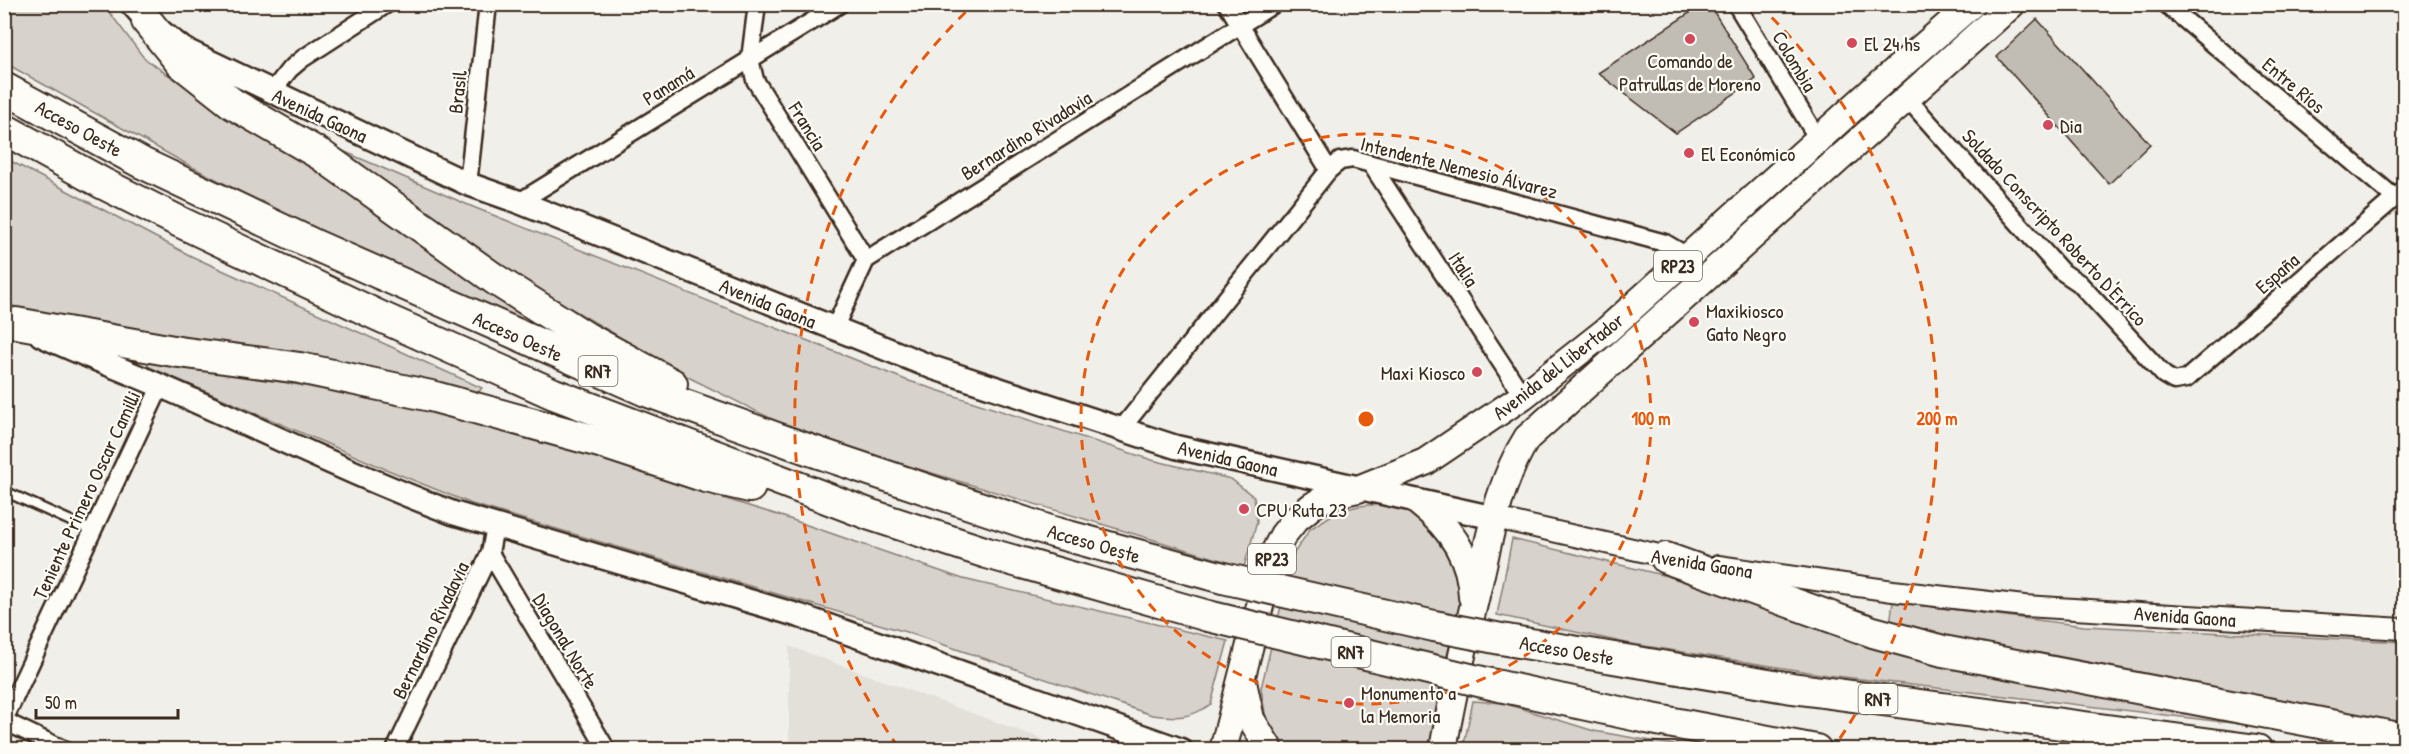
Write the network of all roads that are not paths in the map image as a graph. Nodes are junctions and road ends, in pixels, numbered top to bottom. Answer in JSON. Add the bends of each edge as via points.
{"nodes":[{"id":1,"x":387,"y":4,"type":"edge"},
{"id":2,"x":488,"y":4,"type":"edge"},
{"id":3,"x":757,"y":4,"type":"edge"},
{"id":4,"x":840,"y":4,"type":"edge"},
{"id":5,"x":1227,"y":4,"type":"edge"},
{"id":6,"x":1274,"y":4,"type":"edge"},
{"id":7,"x":1736,"y":4,"type":"edge"},
{"id":8,"x":1972,"y":4,"type":"edge"},
{"id":9,"x":2012,"y":4,"type":"edge"},
{"id":10,"x":2166,"y":4,"type":"edge"},
{"id":11,"x":140,"y":13,"type":"edge"},
{"id":12,"x":1240,"y":26,"type":"junction"},
{"id":13,"x":750,"y":59,"type":"junction"},
{"id":14,"x":4,"y":88,"type":"edge"},
{"id":15,"x":272,"y":92,"type":"junction"},
{"id":16,"x":1908,"y":99,"type":"junction"},
{"id":17,"x":4,"y":129,"type":"edge"},
{"id":18,"x":1818,"y":139,"type":"junction"},
{"id":19,"x":1371,"y":164,"type":"junction"},
{"id":20,"x":1329,"y":170,"type":"junction"},
{"id":21,"x":468,"y":184,"type":"junction"},
{"id":22,"x":2400,"y":194,"type":"edge"},
{"id":23,"x":519,"y":202,"type":"junction"},
{"id":24,"x":1689,"y":257,"type":"junction"},
{"id":25,"x":866,"y":260,"type":"junction"},
{"id":26,"x":10,"y":320,"type":"edge"},
{"id":27,"x":834,"y":329,"type":"junction"},
{"id":28,"x":2174,"y":381,"type":"joint"},
{"id":29,"x":161,"y":385,"type":"junction"},
{"id":30,"x":1523,"y":396,"type":"junction"},
{"id":31,"x":1122,"y":428,"type":"junction"},
{"id":32,"x":810,"y":450,"type":"junction"},
{"id":33,"x":1358,"y":489,"type":"junction"},
{"id":34,"x":4,"y":491,"type":"edge"},
{"id":35,"x":1419,"y":503,"type":"junction"},
{"id":36,"x":871,"y":515,"type":"junction"},
{"id":37,"x":1495,"y":518,"type":"junction"},
{"id":38,"x":495,"y":526,"type":"junction"},
{"id":39,"x":93,"y":531,"type":"junction"},
{"id":40,"x":490,"y":554,"type":"junction"},
{"id":41,"x":1666,"y":558,"type":"junction"},
{"id":42,"x":1473,"y":609,"type":"junction"},
{"id":43,"x":2404,"y":629,"type":"edge"},
{"id":44,"x":1243,"y":673,"type":"junction"},
{"id":45,"x":4,"y":720,"type":"edge"},
{"id":46,"x":1445,"y":737,"type":"edge"},
{"id":47,"x":2404,"y":739,"type":"edge"},
{"id":48,"x":65,"y":750,"type":"edge"},
{"id":49,"x":395,"y":750,"type":"edge"},
{"id":50,"x":607,"y":750,"type":"edge"},
{"id":51,"x":1181,"y":750,"type":"edge"},
{"id":52,"x":1223,"y":750,"type":"edge"},
{"id":53,"x":1270,"y":750,"type":"edge"},
{"id":54,"x":1432,"y":750,"type":"edge"},
{"id":55,"x":1816,"y":750,"type":"edge"},
{"id":56,"x":2257,"y":750,"type":"edge"}],
"edges":[{"from":1,"to":15,"type":"street","via":[[302,58]]},
{"from":2,"to":21,"type":"street","name":"Brasil"},
{"from":3,"to":13,"type":"street","name":"Francia"},
{"from":4,"to":13,"type":"street","name":"Panamá"},
{"from":5,"to":12,"type":"street"},
{"from":6,"to":12,"type":"street","name":"Bernardino Rivadavia"},
{"from":7,"to":18,"type":"street","name":"Colombia"},
{"from":8,"to":18,"type":"main road","name":"Avenida del Libertador","number":"RP23"},
{"from":9,"to":16,"type":"main road","name":"Avenida del Libertador","number":"RP23"},
{"from":10,"to":22,"type":"street","name":"Entre Ríos"},
{"from":11,"to":15,"type":"main road","name":"Avenida Gaona","via":[[183,49]]},
{"from":11,"to":32,"type":"highway","via":[[181,63],[233,104],[321,155],[496,280],[587,338]]},
{"from":12,"to":20,"type":"street"},
{"from":12,"to":25,"type":"street","name":"Bernardino Rivadavia"},
{"from":13,"to":23,"type":"street","name":"Panamá"},
{"from":13,"to":25,"type":"street","name":"Francia","via":[[755,80]]},
{"from":14,"to":32,"type":"highway","name":"Acceso Oeste","number":"RN7","via":[[142,163],[328,251],[646,391]]},
{"from":15,"to":21,"type":"main road","name":"Avenida Gaona"},
{"from":16,"to":28,"type":"street","name":"Soldado Conscripto Roberto D'Errico","via":[[2061,271],[2079,283],[2164,375]]},
{"from":16,"to":37,"type":"main road","name":"Avenida del Libertador","number":"RP23","via":[[1527,438],[1506,479]]},
{"from":17,"to":36,"type":"highway","name":"Acceso Oeste","number":"RN7","via":[[180,222],[472,358],[621,420]]},
{"from":18,"to":24,"type":"main road","name":"Avenida del Libertador","number":"RP23"},
{"from":19,"to":20,"type":"street","name":"Intendente Nemesio Álvarez","via":[[1353,159],[1340,161]]},
{"from":19,"to":24,"type":"street","name":"Intendente Nemesio Álvarez","via":[[1665,243]]},
{"from":19,"to":30,"type":"street","name":"Italia"},
{"from":20,"to":31,"type":"street"},
{"from":21,"to":23,"type":"main road","name":"Avenida Gaona"},
{"from":22,"to":28,"type":"street","name":"España","via":[[2186,378]]},
{"from":23,"to":27,"type":"main road","name":"Avenida Gaona"},
{"from":24,"to":30,"type":"main road","name":"Avenida del Libertador","number":"RP23","via":[[1607,330]]},
{"from":25,"to":27,"type":"street"},
{"from":26,"to":29,"type":"main road","via":[[97,361]]},
{"from":26,"to":36,"type":"highway","via":[[169,350],[300,368],[431,396],[600,442],[706,477]]},
{"from":27,"to":31,"type":"main road","name":"Avenida Gaona","via":[[934,368]]},
{"from":29,"to":38,"type":"main road","via":[[401,494]]},
{"from":29,"to":39,"type":"street","name":"Teniente Primero Oscar Camilli"},
{"from":30,"to":33,"type":"main road","name":"Avenida del Libertador","number":"RP23","via":[[1425,462]]},
{"from":31,"to":33,"type":"main road","name":"Avenida Gaona","via":[[1176,447]]},
{"from":32,"to":56,"type":"highway","name":"Acceso Oeste","number":"RN7","bridge":true,"via":[[1053,532],[1223,578],[1434,626],[1792,688]]},
{"from":33,"to":35,"type":"main road","name":"Avenida Gaona"},
{"from":33,"to":44,"type":"main road","name":"Avenida del Libertador","number":"RP23","via":[[1330,495],[1296,519],[1283,535],[1274,555]]},
{"from":34,"to":39,"type":"lane"},
{"from":35,"to":37,"type":"main road","name":"Avenida Gaona"},
{"from":35,"to":42,"type":"main road","via":[[1435,515],[1460,549],[1468,568]]},
{"from":36,"to":55,"type":"highway","name":"Acceso Oeste","number":"RN7","bridge":true,"via":[[987,553],[1208,616],[1495,685]]},
{"from":37,"to":41,"type":"street","name":"Avenida Gaona"},
{"from":37,"to":42,"type":"main road","name":"Avenida del Libertador","number":"RP23"},
{"from":38,"to":40,"type":"street","name":"Bernardino Rivadavia"},
{"from":38,"to":51,"type":"main road","via":[[800,616]]},
{"from":39,"to":45,"type":"street","name":"Teniente Primero Oscar Camilli"},
{"from":40,"to":49,"type":"street","name":"Bernardino Rivadavia"},
{"from":40,"to":50,"type":"street","name":"Diagonal Norte"},
{"from":41,"to":43,"type":"street","name":"Avenida Gaona","via":[[2024,606]]},
{"from":41,"to":47,"type":"highway","via":[[1873,632],[1943,651]]},
{"from":42,"to":46,"type":"main road","name":"Avenida del Libertador","number":"RP23"},
{"from":44,"to":52,"type":"main road","name":"Avenida del Libertador","number":"RP23"},
{"from":44,"to":53,"type":"main road","via":[[1251,719]]},
{"from":45,"to":48,"type":"street"},
{"from":46,"to":54,"type":"main road","name":"Avenida del Libertador"}]}
